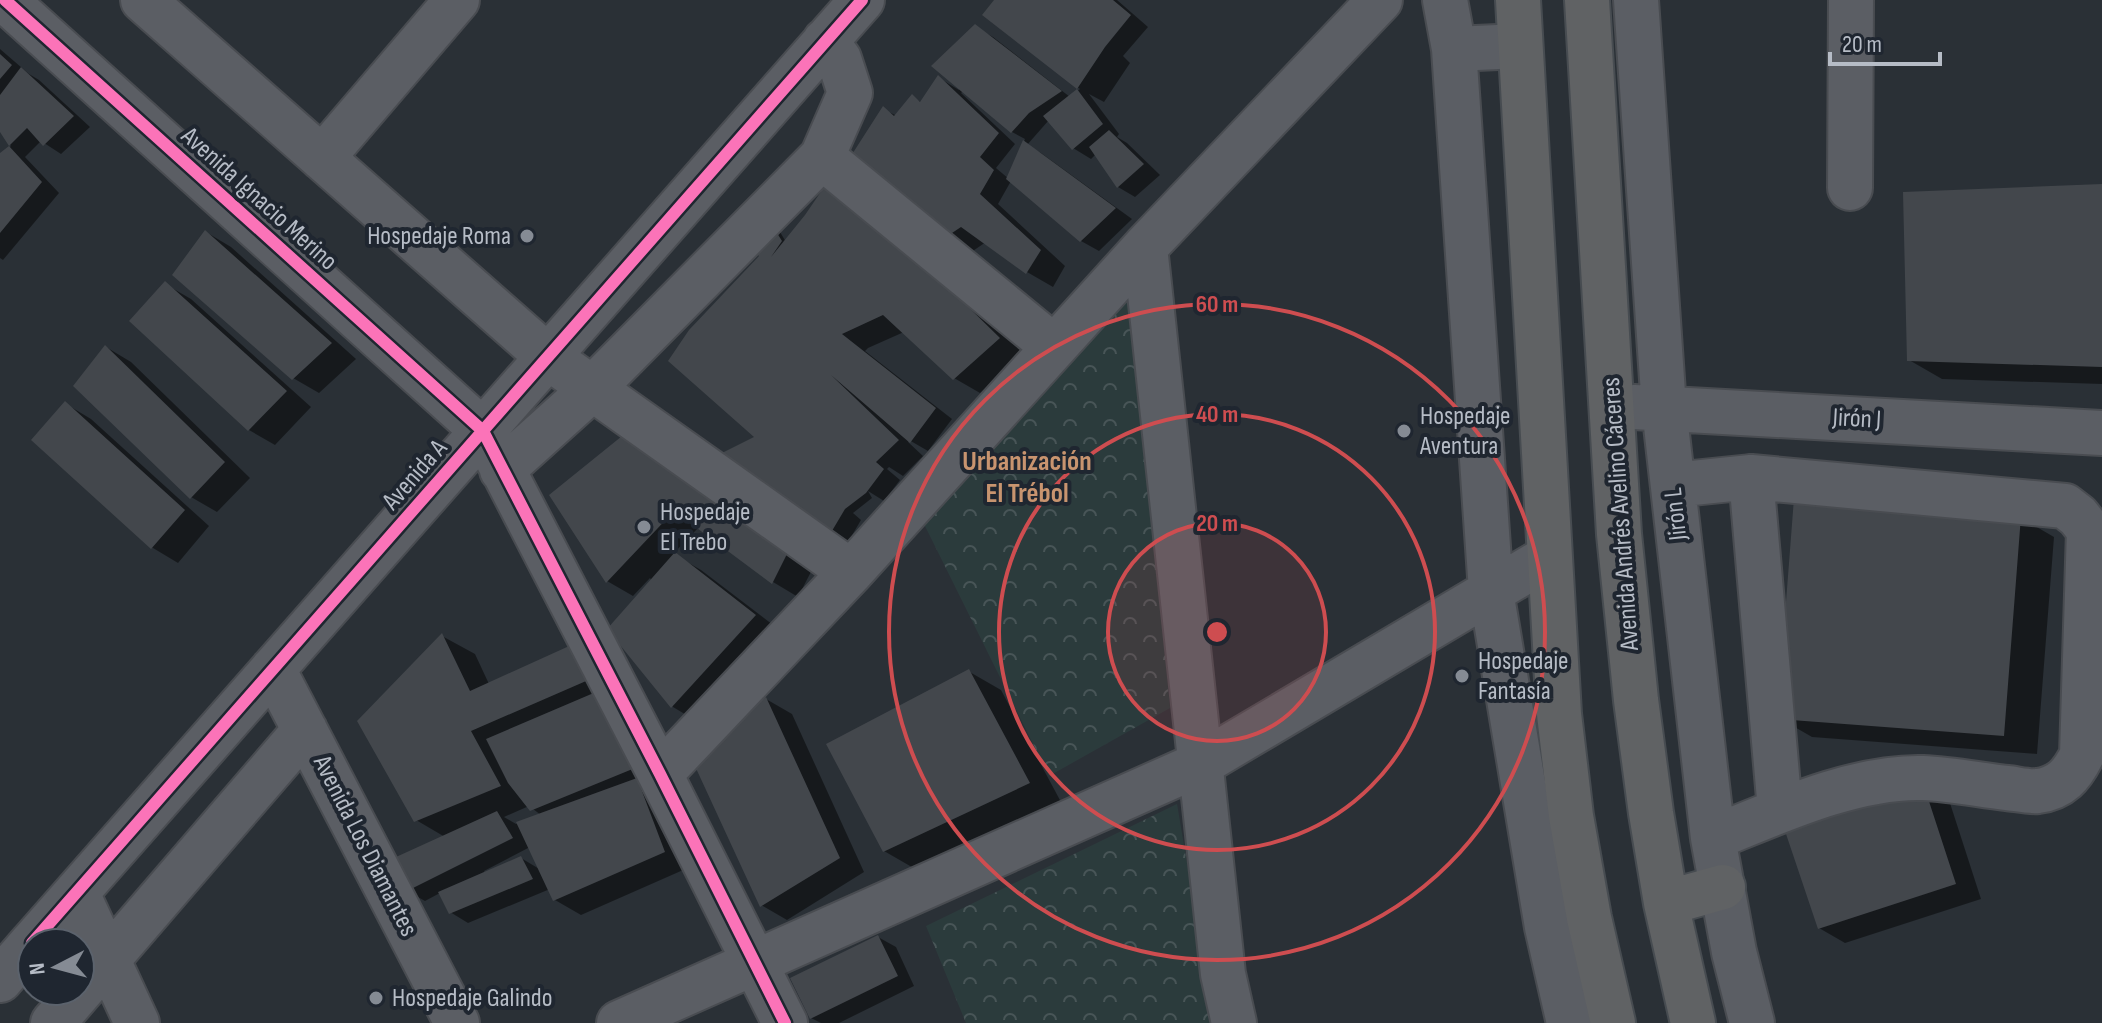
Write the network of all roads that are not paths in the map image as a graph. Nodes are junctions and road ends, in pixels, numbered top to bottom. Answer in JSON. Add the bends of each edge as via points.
{"nodes":[{"id":1,"x":5,"y":0,"type":"edge"},
{"id":2,"x":143,"y":0,"type":"edge"},
{"id":3,"x":457,"y":0,"type":"edge"},
{"id":4,"x":862,"y":0,"type":"edge"},
{"id":5,"x":1380,"y":0,"type":"edge"},
{"id":6,"x":1445,"y":0,"type":"edge"},
{"id":7,"x":1518,"y":0,"type":"edge"},
{"id":8,"x":1587,"y":0,"type":"edge"},
{"id":9,"x":1636,"y":0,"type":"edge"},
{"id":10,"x":1851,"y":0,"type":"edge"},
{"id":11,"x":825,"y":41,"type":"junction"},
{"id":12,"x":1520,"y":46,"type":"junction"},
{"id":13,"x":1454,"y":49,"type":"junction"},
{"id":14,"x":822,"y":157,"type":"junction"},
{"id":15,"x":322,"y":158,"type":"junction"},
{"id":16,"x":1850,"y":188,"type":"dead end"},
{"id":17,"x":1145,"y":247,"type":"junction"},
{"id":18,"x":1054,"y":347,"type":"junction"},
{"id":19,"x":548,"y":357,"type":"junction"},
{"id":20,"x":592,"y":389,"type":"junction"},
{"id":21,"x":1612,"y":407,"type":"junction"},
{"id":22,"x":1664,"y":408,"type":"junction"},
{"id":23,"x":483,"y":431,"type":"junction"},
{"id":24,"x":2102,"y":433,"type":"edge"},
{"id":25,"x":502,"y":470,"type":"junction"},
{"id":26,"x":1751,"y":477,"type":"junction"},
{"id":27,"x":1673,"y":485,"type":"junction"},
{"id":28,"x":1549,"y":557,"type":"junction"},
{"id":29,"x":851,"y":572,"type":"junction"},
{"id":30,"x":1491,"y":591,"type":"junction"},
{"id":31,"x":273,"y":669,"type":"junction"},
{"id":32,"x":305,"y":730,"type":"junction"},
{"id":33,"x":1200,"y":764,"type":"junction"},
{"id":34,"x":660,"y":774,"type":"junction"},
{"id":35,"x":1780,"y":810,"type":"junction"},
{"id":36,"x":1713,"y":838,"type":"junction"},
{"id":37,"x":1723,"y":887,"type":"junction"},
{"id":38,"x":77,"y":893,"type":"junction"},
{"id":39,"x":1666,"y":903,"type":"junction"},
{"id":40,"x":46,"y":927,"type":"edge"},
{"id":41,"x":108,"y":961,"type":"junction"},
{"id":42,"x":16,"y":962,"type":"edge"},
{"id":43,"x":755,"y":963,"type":"junction"},
{"id":44,"x":0,"y":980,"type":"edge"},
{"id":45,"x":1684,"y":1020,"type":"edge"},
{"id":46,"x":53,"y":1023,"type":"edge"},
{"id":47,"x":137,"y":1023,"type":"edge"},
{"id":48,"x":457,"y":1023,"type":"edge"},
{"id":49,"x":619,"y":1023,"type":"edge"},
{"id":50,"x":785,"y":1023,"type":"edge"},
{"id":51,"x":1234,"y":1023,"type":"edge"},
{"id":52,"x":1569,"y":1023,"type":"edge"},
{"id":53,"x":1613,"y":1023,"type":"edge"},
{"id":54,"x":1752,"y":1023,"type":"edge"}],
"edges":[{"from":1,"to":23,"type":"street","name":"Avenida Ignacio Merino"},
{"from":2,"to":15,"type":"street"},
{"from":3,"to":15,"type":"street"},
{"from":4,"to":11,"type":"street","name":"Avenida A"},
{"from":5,"to":17,"type":"street"},
{"from":6,"to":13,"type":"street"},
{"from":7,"to":12,"type":"highway"},
{"from":8,"to":21,"type":"highway","name":"Avenida Andrés Avelino Cáceres"},
{"from":9,"to":22,"type":"street","name":"Jirón L"},
{"from":10,"to":16,"type":"street"},
{"from":11,"to":14,"type":"street","via":[[839,59],[850,93]]},
{"from":11,"to":19,"type":"street","name":"Avenida A"},
{"from":12,"to":13,"type":"street"},
{"from":12,"to":28,"type":"highway"},
{"from":13,"to":30,"type":"street"},
{"from":14,"to":18,"type":"street"},
{"from":14,"to":20,"type":"street"},
{"from":15,"to":19,"type":"street"},
{"from":17,"to":18,"type":"street"},
{"from":17,"to":33,"type":"street"},
{"from":18,"to":29,"type":"street"},
{"from":19,"to":20,"type":"street"},
{"from":19,"to":23,"type":"street","name":"Avenida A"},
{"from":20,"to":25,"type":"street"},
{"from":20,"to":29,"type":"street"},
{"from":21,"to":22,"type":"street","name":"Jirón J"},
{"from":21,"to":39,"type":"highway","name":"Avenida Andrés Avelino Cáceres","via":[[1636,700]]},
{"from":22,"to":24,"type":"street","name":"Jirón J"},
{"from":22,"to":27,"type":"street","name":"Jirón L"},
{"from":23,"to":25,"type":"street"},
{"from":23,"to":31,"type":"street","name":"Avenida A"},
{"from":25,"to":34,"type":"street"},
{"from":26,"to":27,"type":"street"},
{"from":26,"to":35,"type":"street"},
{"from":26,"to":35,"type":"street","via":[[2065,506],[2089,530],[2082,755],[2073,774],[2055,787],[2035,792],[1899,778]]},
{"from":27,"to":36,"type":"street","name":"Jirón L"},
{"from":28,"to":30,"type":"street"},
{"from":28,"to":53,"type":"highway","via":[[1571,816]]},
{"from":29,"to":34,"type":"street"},
{"from":30,"to":33,"type":"street"},
{"from":30,"to":52,"type":"street","via":[[1547,927]]},
{"from":31,"to":32,"type":"street","name":"Avenida Los Diamantes"},
{"from":31,"to":38,"type":"street","name":"Avenida A"},
{"from":32,"to":41,"type":"street"},
{"from":32,"to":48,"type":"street","name":"Avenida Los Diamantes"},
{"from":33,"to":43,"type":"street"},
{"from":33,"to":51,"type":"street","via":[[1223,974]]},
{"from":34,"to":43,"type":"street"},
{"from":35,"to":36,"type":"street"},
{"from":36,"to":37,"type":"street","name":"Jirón L"},
{"from":37,"to":39,"type":"highway"},
{"from":37,"to":54,"type":"street","name":"Jirón L"},
{"from":38,"to":40,"type":"street","name":"Avenida A"},
{"from":38,"to":41,"type":"street"},
{"from":39,"to":45,"type":"highway","name":"Avenida Andrés Avelino Cáceres"},
{"from":41,"to":46,"type":"street"},
{"from":41,"to":47,"type":"street"},
{"from":42,"to":44,"type":"street","name":"Avenida A"},
{"from":43,"to":49,"type":"street"},
{"from":43,"to":50,"type":"street"}]}
